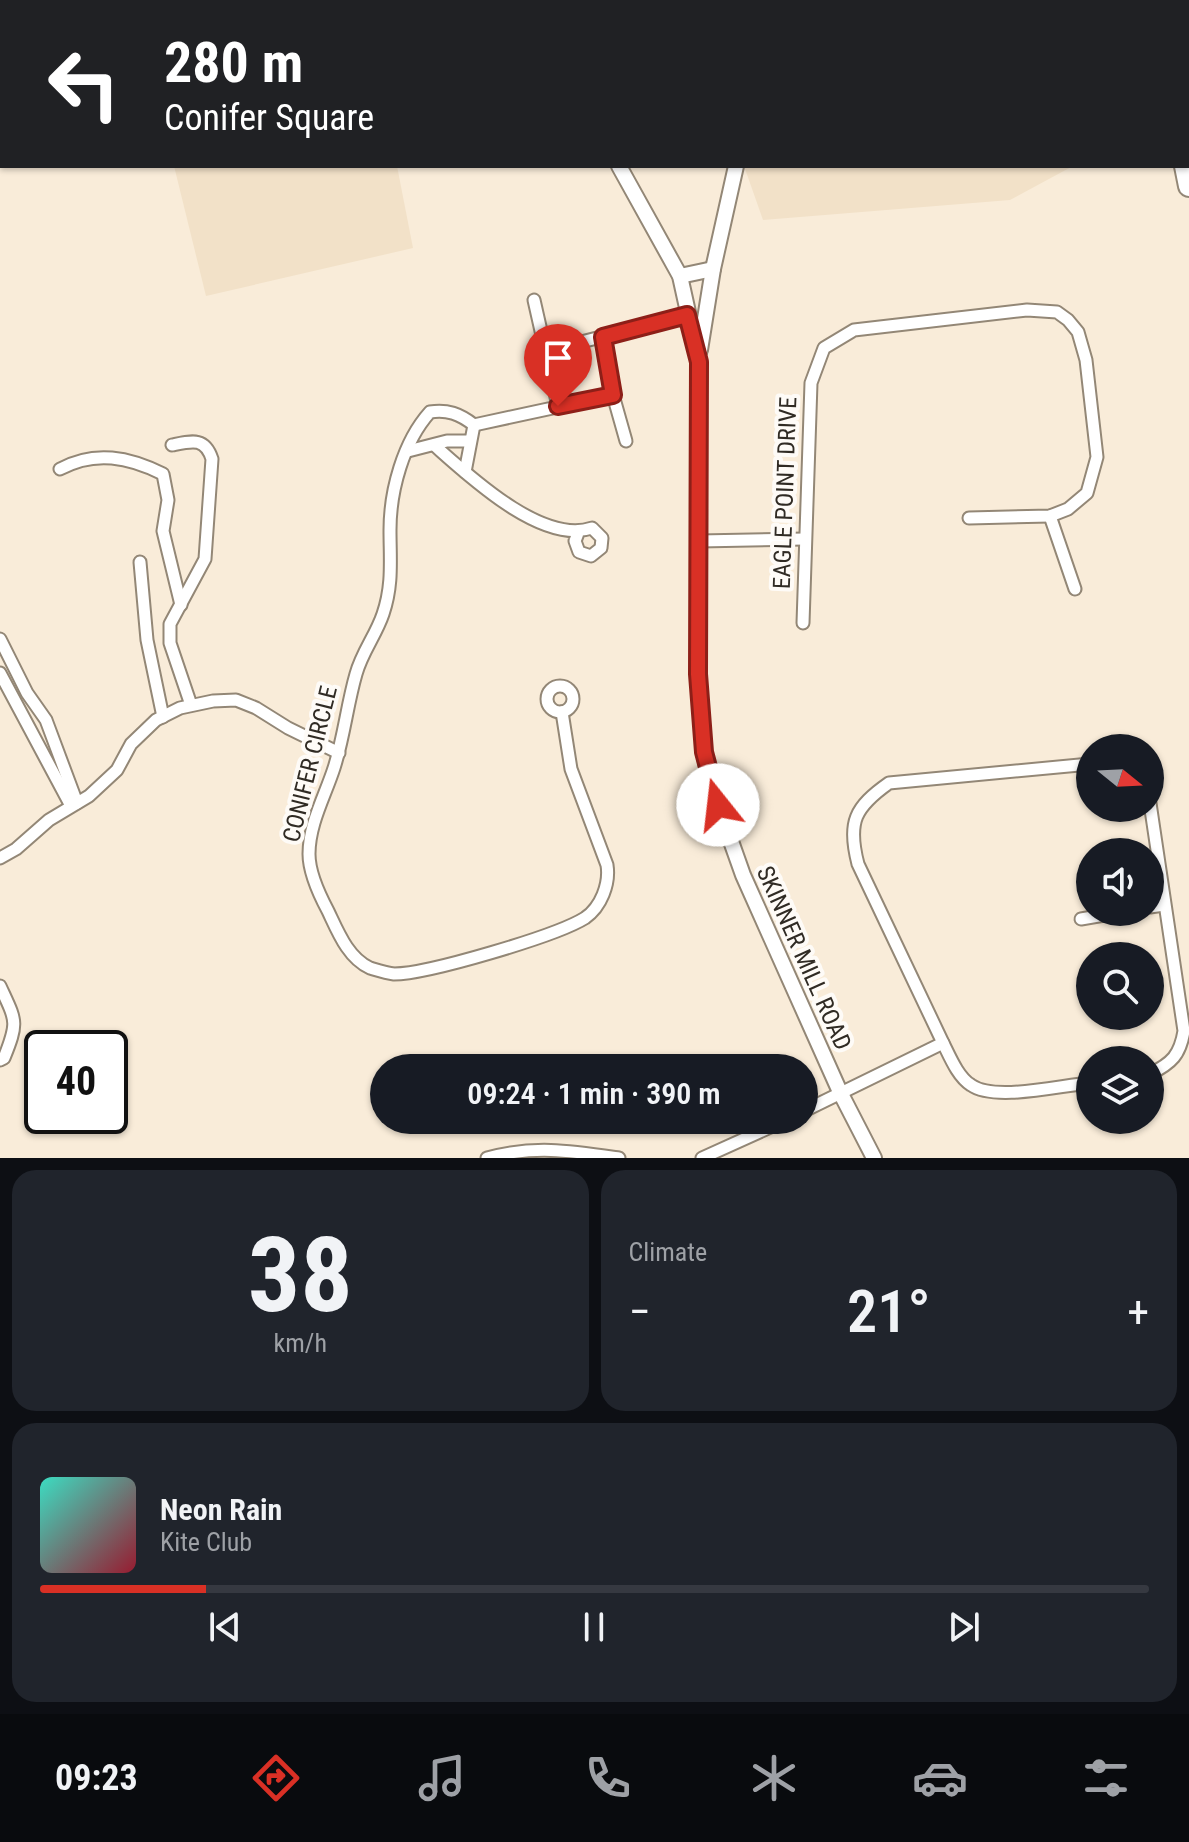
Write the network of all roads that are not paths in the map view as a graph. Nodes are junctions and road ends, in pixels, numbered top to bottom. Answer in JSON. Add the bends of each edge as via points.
{"nodes":[{"id":1,"x":620,"y":168,"type":"edge"},
{"id":2,"x":736,"y":168,"type":"edge"},
{"id":3,"x":713,"y":269,"type":"junction"},
{"id":4,"x":680,"y":276,"type":"junction"},
{"id":5,"x":534,"y":300,"type":"dead end"},
{"id":6,"x":687,"y":315,"type":"junction"},
{"id":7,"x":603,"y":337,"type":"junction"},
{"id":8,"x":546,"y":351,"type":"junction"},
{"id":9,"x":699,"y":362,"type":"junction"},
{"id":10,"x":613,"y":395,"type":"junction"},
{"id":11,"x":558,"y":406,"type":"junction"},
{"id":12,"x":474,"y":425,"type":"junction"},
{"id":13,"x":469,"y":441,"type":"junction"},
{"id":14,"x":626,"y":441,"type":"dead end"},
{"id":15,"x":172,"y":445,"type":"dead end"},
{"id":16,"x":434,"y":445,"type":"junction"},
{"id":17,"x":408,"y":451,"type":"junction"},
{"id":18,"x":60,"y":469,"type":"dead end"},
{"id":19,"x":465,"y":472,"type":"junction"},
{"id":20,"x":1050,"y":516,"type":"junction"},
{"id":21,"x":969,"y":518,"type":"dead end"},
{"id":22,"x":578,"y":533,"type":"dead end"},
{"id":23,"x":805,"y":539,"type":"junction"},
{"id":24,"x":699,"y":541,"type":"junction"},
{"id":25,"x":140,"y":562,"type":"dead end"},
{"id":26,"x":1075,"y":589,"type":"dead end"},
{"id":27,"x":181,"y":605,"type":"junction"},
{"id":28,"x":803,"y":623,"type":"dead end"},
{"id":29,"x":0,"y":639,"type":"edge"},
{"id":30,"x":0,"y":673,"type":"edge"},
{"id":31,"x":191,"y":705,"type":"junction"},
{"id":32,"x":562,"y":712,"type":"dead end"},
{"id":33,"x":163,"y":717,"type":"junction"},
{"id":34,"x":339,"y":753,"type":"junction"},
{"id":35,"x":1076,"y":765,"type":"edge"},
{"id":36,"x":74,"y":805,"type":"junction"},
{"id":37,"x":0,"y":858,"type":"edge"},
{"id":38,"x":1164,"y":905,"type":"edge"},
{"id":39,"x":0,"y":986,"type":"edge"},
{"id":40,"x":943,"y":1043,"type":"junction"},
{"id":41,"x":0,"y":1060,"type":"edge"},
{"id":42,"x":1164,"y":1066,"type":"edge"},
{"id":43,"x":1076,"y":1084,"type":"edge"},
{"id":44,"x":840,"y":1092,"type":"junction"},
{"id":45,"x":818,"y":1104,"type":"edge"},
{"id":46,"x":755,"y":1134,"type":"edge"},
{"id":47,"x":487,"y":1158,"type":"edge"},
{"id":48,"x":619,"y":1158,"type":"edge"},
{"id":49,"x":702,"y":1158,"type":"edge"},
{"id":50,"x":874,"y":1158,"type":"edge"}],
"edges":[{"from":1,"to":4,"type":"street","name":"SKINNER MILL ROAD"},
{"from":2,"to":3,"type":"street"},
{"from":3,"to":4,"type":"street"},
{"from":3,"to":9,"type":"street"},
{"from":4,"to":6,"type":"street","name":"SKINNER MILL ROAD"},
{"from":5,"to":8,"type":"street"},
{"from":6,"to":7,"type":"street"},
{"from":6,"to":9,"type":"street","name":"SKINNER MILL ROAD"},
{"from":7,"to":8,"type":"street"},
{"from":7,"to":10,"type":"street"},
{"from":8,"to":11,"type":"street"},
{"from":9,"to":24,"type":"street","name":"SKINNER MILL ROAD"},
{"from":10,"to":11,"type":"street"},
{"from":10,"to":14,"type":"street"},
{"from":11,"to":12,"type":"street"},
{"from":12,"to":13,"type":"street"},
{"from":12,"to":17,"type":"street","name":"CONIFER CIRCLE","via":[[451,412],[430,412]]},
{"from":13,"to":16,"type":"street"},
{"from":13,"to":19,"type":"street"},
{"from":15,"to":27,"type":"street","via":[[202,443],[212,459],[205,559]]},
{"from":16,"to":17,"type":"street"},
{"from":16,"to":19,"type":"street"},
{"from":17,"to":34,"type":"street","name":"CONIFER CIRCLE","via":[[393,492],[390,594],[355,675]]},
{"from":18,"to":27,"type":"street","via":[[78,459],[107,458],[141,463],[163,474],[168,489],[163,531]]},
{"from":19,"to":22,"type":"street","via":[[531,518]]},
{"from":20,"to":21,"type":"street","name":"EAGLE POINT DRIVE"},
{"from":20,"to":23,"type":"street","name":"EAGLE POINT DRIVE","via":[[1087,493],[1097,457],[1088,374],[1078,332],[1068,320],[1057,312],[1027,310],[854,330],[824,348],[811,383]]},
{"from":20,"to":26,"type":"street"},
{"from":23,"to":24,"type":"street"},
{"from":23,"to":28,"type":"street","name":"EAGLE POINT DRIVE"},
{"from":24,"to":44,"type":"street","name":"SKINNER MILL ROAD","via":[[698,674],[710,782],[743,875]]},
{"from":25,"to":33,"type":"street","via":[[147,640]]},
{"from":27,"to":31,"type":"street","via":[[170,624],[170,643]]},
{"from":29,"to":36,"type":"street","via":[[46,720]]},
{"from":30,"to":36,"type":"street"},
{"from":31,"to":33,"type":"street"},
{"from":31,"to":34,"type":"street","via":[[236,700]]},
{"from":32,"to":34,"type":"street","name":"CONIFER CIRCLE","via":[[571,769],[607,865],[609,877],[596,906],[586,917],[559,929],[461,961],[411,971],[393,974],[369,967],[351,953],[308,859],[309,838]]},
{"from":33,"to":36,"type":"street","via":[[131,744],[117,770]]},
{"from":35,"to":40,"type":"street","via":[[889,783],[864,800],[855,820],[858,864]]},
{"from":36,"to":37,"type":"street"},
{"from":38,"to":42,"type":"street","via":[[1184,1031],[1181,1051]]},
{"from":39,"to":41,"type":"street","via":[[15,1016],[15,1032]]},
{"from":40,"to":43,"type":"street","via":[[971,1085],[991,1092]]},
{"from":40,"to":44,"type":"street"},
{"from":44,"to":45,"type":"street"},
{"from":44,"to":50,"type":"street","name":"SKINNER MILL ROAD"},
{"from":46,"to":49,"type":"street"},
{"from":47,"to":48,"type":"street","via":[[557,1148]]}]}
